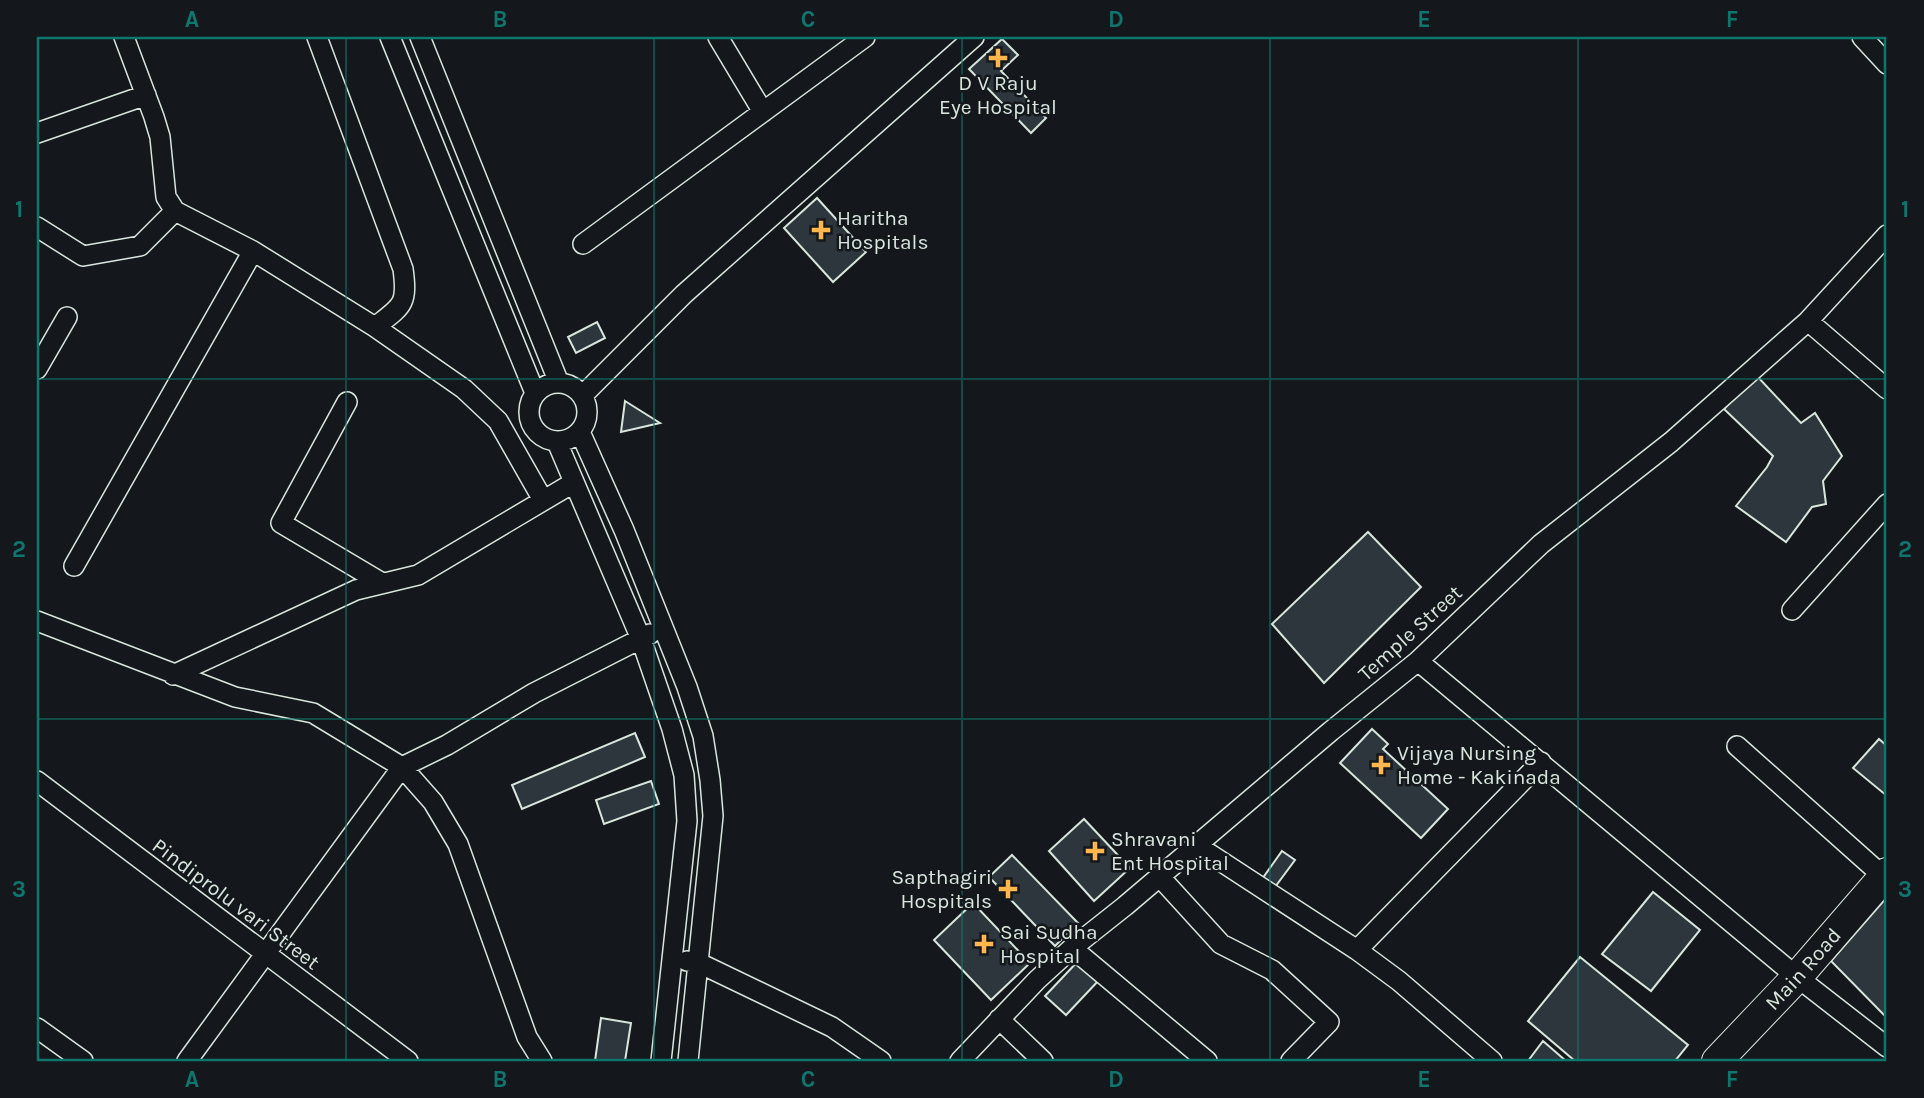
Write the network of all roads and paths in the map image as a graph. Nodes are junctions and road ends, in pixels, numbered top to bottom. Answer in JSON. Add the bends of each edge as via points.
{"nodes":[{"id":1,"x":124,"y":37,"type":"edge"},
{"id":2,"x":317,"y":37,"type":"edge"},
{"id":3,"x":390,"y":37,"type":"edge"},
{"id":4,"x":420,"y":37,"type":"edge"},
{"id":5,"x":718,"y":37,"type":"edge"},
{"id":6,"x":865,"y":37,"type":"edge"},
{"id":7,"x":974,"y":37,"type":"edge"},
{"id":8,"x":1862,"y":37,"type":"edge"},
{"id":9,"x":1887,"y":64,"type":"edge"},
{"id":10,"x":146,"y":95,"type":"junction"},
{"id":11,"x":763,"y":112,"type":"junction"},
{"id":12,"x":37,"y":133,"type":"edge"},
{"id":13,"x":175,"y":211,"type":"junction"},
{"id":14,"x":37,"y":227,"type":"edge"},
{"id":15,"x":1887,"y":235,"type":"edge"},
{"id":16,"x":583,"y":244,"type":"dead end"},
{"id":17,"x":253,"y":251,"type":"junction"},
{"id":18,"x":67,"y":317,"type":"dead end"},
{"id":19,"x":1808,"y":321,"type":"junction"},
{"id":20,"x":375,"y":327,"type":"junction"},
{"id":21,"x":37,"y":369,"type":"edge"},
{"id":22,"x":559,"y":383,"type":"junction"},
{"id":23,"x":1887,"y":389,"type":"edge"},
{"id":24,"x":535,"y":393,"type":"junction"},
{"id":25,"x":583,"y":396,"type":"junction"},
{"id":26,"x":347,"y":402,"type":"dead end"},
{"id":27,"x":580,"y":432,"type":"junction"},
{"id":28,"x":557,"y":442,"type":"junction"},
{"id":29,"x":573,"y":483,"type":"junction"},
{"id":30,"x":543,"y":500,"type":"junction"},
{"id":31,"x":1887,"y":504,"type":"edge"},
{"id":32,"x":74,"y":566,"type":"dead end"},
{"id":33,"x":382,"y":583,"type":"junction"},
{"id":34,"x":1792,"y":610,"type":"dead end"},
{"id":35,"x":37,"y":621,"type":"edge"},
{"id":36,"x":663,"y":626,"type":"junction"},
{"id":37,"x":641,"y":639,"type":"junction"},
{"id":38,"x":1418,"y":660,"type":"junction"},
{"id":39,"x":173,"y":675,"type":"junction"},
{"id":40,"x":1737,"y":746,"type":"dead end"},
{"id":41,"x":1541,"y":762,"type":"junction"},
{"id":42,"x":402,"y":767,"type":"junction"},
{"id":43,"x":37,"y":781,"type":"edge"},
{"id":44,"x":1196,"y":845,"type":"junction"},
{"id":45,"x":1885,"y":875,"type":"edge"},
{"id":46,"x":1159,"y":876,"type":"junction"},
{"id":47,"x":1072,"y":948,"type":"junction"},
{"id":48,"x":1357,"y":950,"type":"junction"},
{"id":49,"x":265,"y":955,"type":"junction"},
{"id":50,"x":671,"y":958,"type":"junction"},
{"id":51,"x":699,"y":963,"type":"junction"},
{"id":52,"x":1797,"y":977,"type":"junction"},
{"id":53,"x":999,"y":1019,"type":"junction"},
{"id":54,"x":37,"y":1028,"type":"edge"},
{"id":55,"x":1887,"y":1047,"type":"edge"},
{"id":56,"x":83,"y":1061,"type":"edge"},
{"id":57,"x":187,"y":1061,"type":"edge"},
{"id":58,"x":408,"y":1061,"type":"edge"},
{"id":59,"x":542,"y":1061,"type":"edge"},
{"id":60,"x":661,"y":1061,"type":"edge"},
{"id":61,"x":688,"y":1061,"type":"edge"},
{"id":62,"x":881,"y":1061,"type":"edge"},
{"id":63,"x":960,"y":1061,"type":"edge"},
{"id":64,"x":1043,"y":1061,"type":"edge"},
{"id":65,"x":1207,"y":1061,"type":"edge"},
{"id":66,"x":1291,"y":1061,"type":"edge"},
{"id":67,"x":1492,"y":1061,"type":"edge"},
{"id":68,"x":1717,"y":1061,"type":"edge"}],
"edges":[{"from":1,"to":10,"type":"street"},
{"from":2,"to":20,"type":"street","via":[[403,269],[406,292],[400,307]]},
{"from":3,"to":24,"type":"street"},
{"from":4,"to":22,"type":"street"},
{"from":5,"to":11,"type":"street"},
{"from":6,"to":11,"type":"street"},
{"from":7,"to":25,"type":"street","via":[[684,294]]},
{"from":8,"to":9,"type":"street"},
{"from":10,"to":12,"type":"street"},
{"from":10,"to":13,"type":"street","via":[[160,137],[166,197]]},
{"from":11,"to":16,"type":"street"},
{"from":13,"to":14,"type":"street","via":[[140,246],[83,256]]},
{"from":13,"to":17,"type":"street"},
{"from":15,"to":19,"type":"street","name":"Temple Street"},
{"from":17,"to":20,"type":"street"},
{"from":17,"to":32,"type":"street"},
{"from":18,"to":21,"type":"street"},
{"from":19,"to":23,"type":"street"},
{"from":19,"to":38,"type":"street","name":"Temple Street","via":[[1671,442],[1541,544]]},
{"from":20,"to":30,"type":"street","via":[[464,389],[498,421]]},
{"from":22,"to":24,"type":"street"},
{"from":22,"to":25,"type":"street","via":[[572,386]]},
{"from":24,"to":28,"type":"street","via":[[529,405],[534,430]]},
{"from":25,"to":27,"type":"street","via":[[587,421]]},
{"from":26,"to":33,"type":"street","via":[[281,523]]},
{"from":27,"to":28,"type":"street"},
{"from":27,"to":36,"type":"street"},
{"from":28,"to":29,"type":"street"},
{"from":29,"to":30,"type":"street"},
{"from":29,"to":37,"type":"street"},
{"from":30,"to":33,"type":"street","via":[[418,575]]},
{"from":31,"to":34,"type":"street"},
{"from":33,"to":39,"type":"street","via":[[355,590]]},
{"from":35,"to":39,"type":"street"},
{"from":36,"to":37,"type":"street"},
{"from":36,"to":51,"type":"street","via":[[703,736],[710,780],[713,816]]},
{"from":37,"to":42,"type":"street"},
{"from":37,"to":50,"type":"street","via":[[684,775],[687,821]]},
{"from":38,"to":41,"type":"street"},
{"from":38,"to":44,"type":"street","name":"Temple Street"},
{"from":39,"to":42,"type":"street","via":[[235,696],[313,713]]},
{"from":40,"to":45,"type":"street"},
{"from":41,"to":48,"type":"street"},
{"from":41,"to":52,"type":"street"},
{"from":42,"to":49,"type":"street"},
{"from":42,"to":59,"type":"street","via":[[433,803],[458,844],[527,1037]]},
{"from":43,"to":49,"type":"street","name":"Pindiprolu vari Street"},
{"from":44,"to":46,"type":"street","name":"Temple Street"},
{"from":44,"to":48,"type":"street"},
{"from":45,"to":52,"type":"highway","name":"Main Road"},
{"from":46,"to":47,"type":"street","name":"Temple Street"},
{"from":46,"to":66,"type":"street","via":[[1221,944],[1272,971],[1329,1022]]},
{"from":47,"to":53,"type":"street","name":"Temple Street"},
{"from":47,"to":65,"type":"street"},
{"from":48,"to":67,"type":"street"},
{"from":49,"to":57,"type":"street"},
{"from":49,"to":58,"type":"street","name":"Pindiprolu vari Street"},
{"from":50,"to":51,"type":"street"},
{"from":50,"to":60,"type":"street"},
{"from":51,"to":61,"type":"street"},
{"from":51,"to":62,"type":"street","via":[[832,1027]]},
{"from":52,"to":55,"type":"street"},
{"from":52,"to":68,"type":"highway","name":"Main Road"},
{"from":53,"to":63,"type":"street","name":"Temple Street"},
{"from":53,"to":64,"type":"street"},
{"from":54,"to":56,"type":"street"}]}
